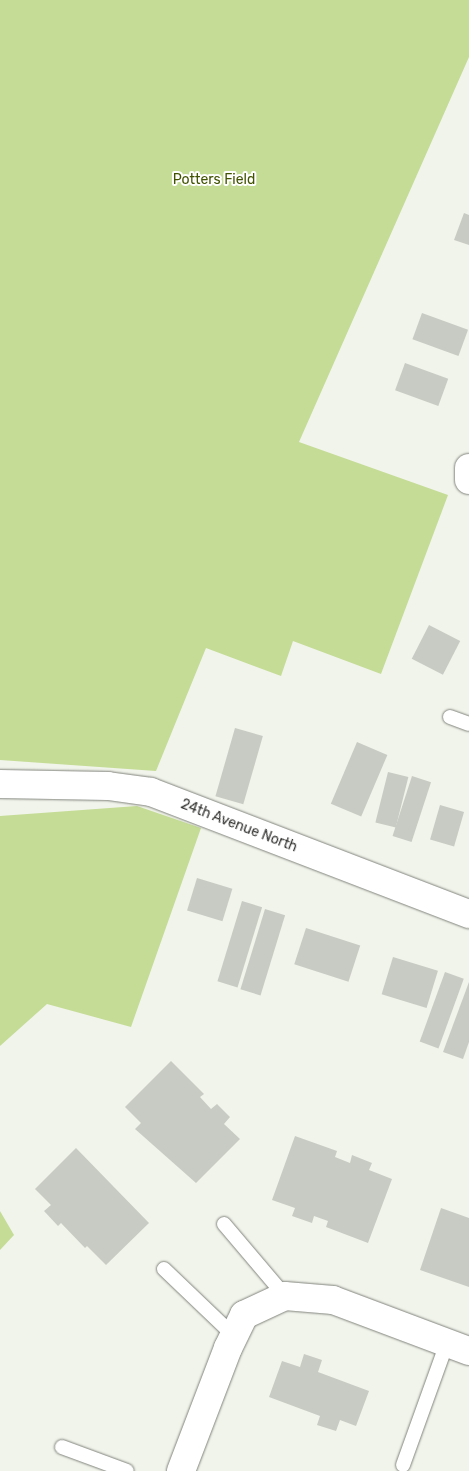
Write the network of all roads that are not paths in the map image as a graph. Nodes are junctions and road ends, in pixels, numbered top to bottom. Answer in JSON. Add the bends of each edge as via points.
{"nodes":[{"id":1,"x":469,"y":468,"type":"edge"},
{"id":2,"x":469,"y":480,"type":"edge"},
{"id":3,"x":450,"y":717,"type":"dead end"},
{"id":4,"x":469,"y":724,"type":"edge"},
{"id":5,"x":0,"y":784,"type":"edge"},
{"id":6,"x":469,"y":914,"type":"edge"},
{"id":7,"x":224,"y":1224,"type":"dead end"},
{"id":8,"x":164,"y":1269,"type":"dead end"},
{"id":9,"x":285,"y":1296,"type":"junction"},
{"id":10,"x":234,"y":1336,"type":"junction"},
{"id":11,"x":458,"y":1347,"type":"edge"},
{"id":12,"x":62,"y":1447,"type":"dead end"},
{"id":13,"x":403,"y":1465,"type":"dead end"},
{"id":14,"x":127,"y":1471,"type":"edge"},
{"id":15,"x":181,"y":1471,"type":"edge"}],
"edges":[{"from":1,"to":2,"type":"street"},
{"from":3,"to":4,"type":"lane"},
{"from":5,"to":6,"type":"street","name":"24th Avenue North","via":[[108,786],[151,792]]},
{"from":7,"to":9,"type":"lane"},
{"from":8,"to":10,"type":"lane"},
{"from":9,"to":10,"type":"street","via":[[244,1315]]},
{"from":9,"to":11,"type":"street","via":[[333,1300]]},
{"from":10,"to":15,"type":"street"},
{"from":11,"to":13,"type":"lane"},
{"from":12,"to":14,"type":"lane"}]}
